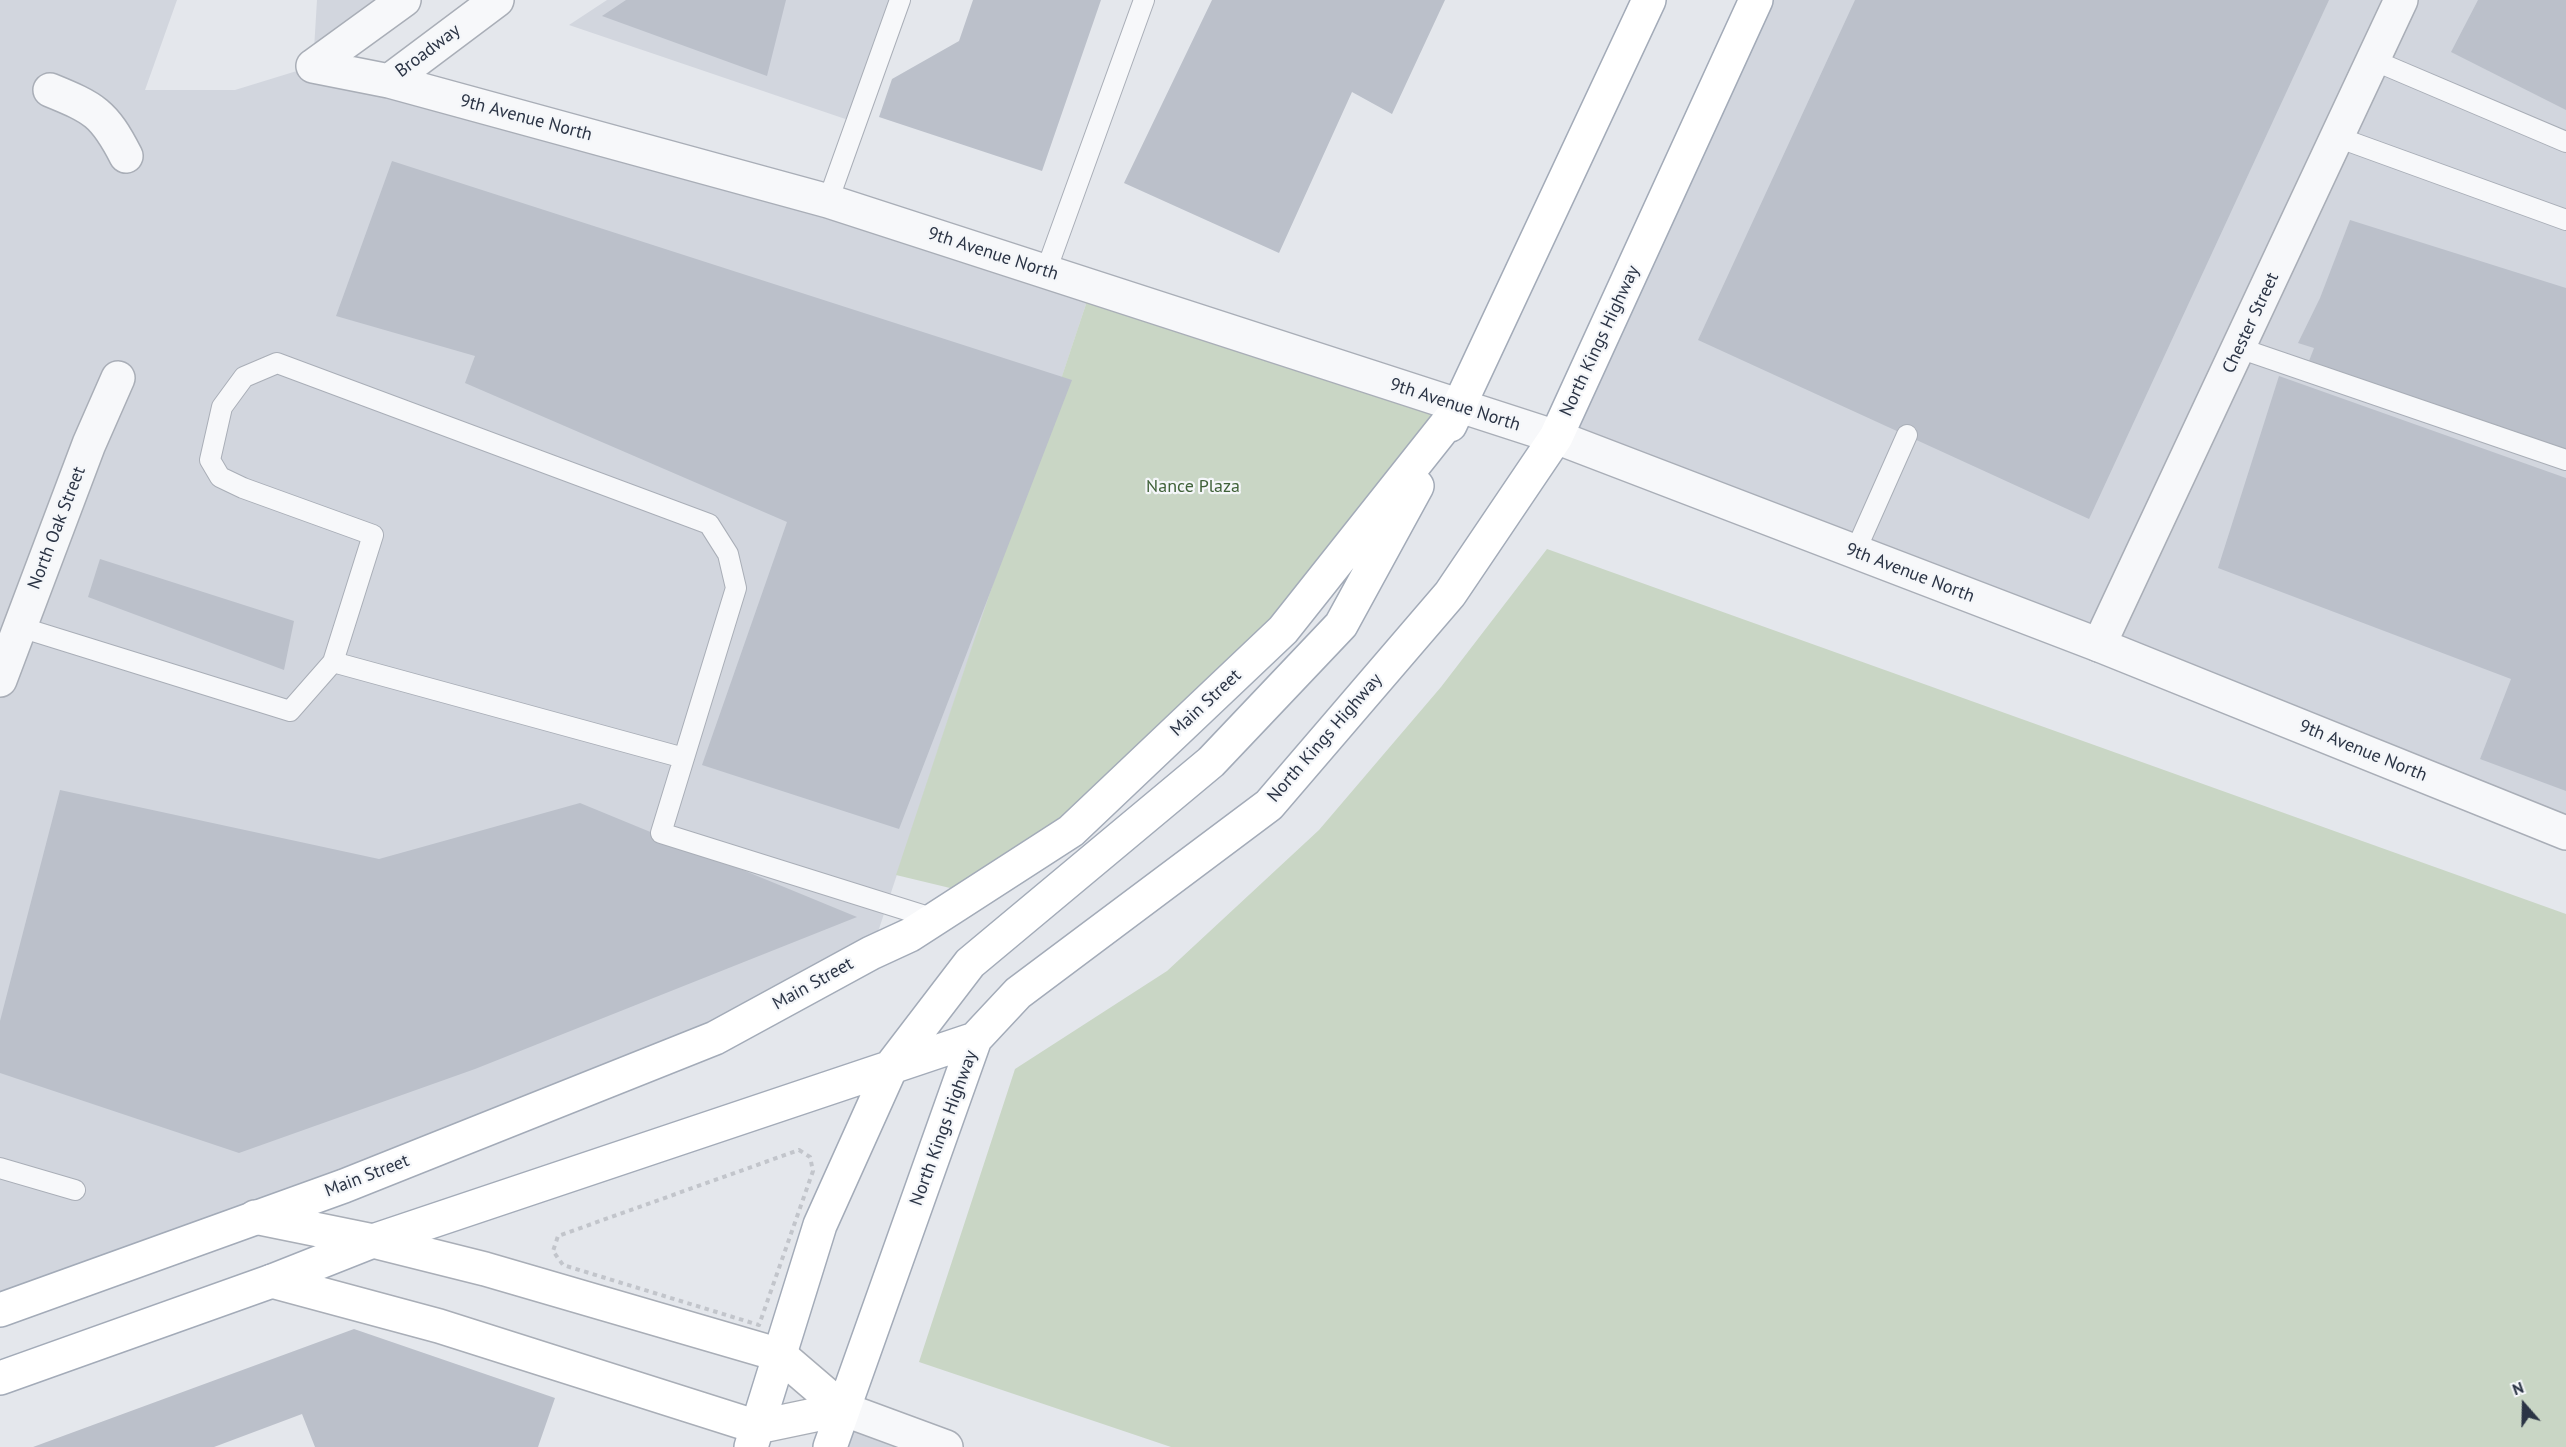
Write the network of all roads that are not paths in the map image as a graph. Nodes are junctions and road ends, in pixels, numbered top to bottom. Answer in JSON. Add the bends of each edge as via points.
{"nodes":[{"id":1,"x":404,"y":0,"type":"edge"},
{"id":2,"x":497,"y":0,"type":"edge"},
{"id":3,"x":900,"y":0,"type":"edge"},
{"id":4,"x":1144,"y":0,"type":"edge"},
{"id":5,"x":1649,"y":0,"type":"edge"},
{"id":6,"x":1756,"y":0,"type":"edge"},
{"id":7,"x":2401,"y":0,"type":"edge"},
{"id":8,"x":2373,"y":60,"type":"junction"},
{"id":9,"x":389,"y":81,"type":"junction"},
{"id":10,"x":50,"y":90,"type":"dead end"},
{"id":11,"x":2337,"y":137,"type":"junction"},
{"id":12,"x":2566,"y":142,"type":"edge"},
{"id":13,"x":126,"y":156,"type":"dead end"},
{"id":14,"x":828,"y":201,"type":"junction"},
{"id":15,"x":2566,"y":220,"type":"edge"},
{"id":16,"x":1046,"y":271,"type":"junction"},
{"id":17,"x":2239,"y":348,"type":"junction"},
{"id":18,"x":118,"y":378,"type":"dead end"},
{"id":19,"x":1460,"y":407,"type":"junction"},
{"id":20,"x":1907,"y":435,"type":"dead end"},
{"id":21,"x":1556,"y":437,"type":"junction"},
{"id":22,"x":2566,"y":460,"type":"edge"},
{"id":23,"x":1855,"y":552,"type":"junction"},
{"id":24,"x":20,"y":627,"type":"junction"},
{"id":25,"x":2100,"y":645,"type":"junction"},
{"id":26,"x":333,"y":662,"type":"junction"},
{"id":27,"x":0,"y":680,"type":"edge"},
{"id":28,"x":684,"y":758,"type":"junction"},
{"id":29,"x":2566,"y":833,"type":"edge"},
{"id":30,"x":935,"y":919,"type":"junction"},
{"id":31,"x":975,"y":1039,"type":"junction"},
{"id":32,"x":892,"y":1065,"type":"junction"},
{"id":33,"x":0,"y":1168,"type":"edge"},
{"id":34,"x":75,"y":1190,"type":"dead end"},
{"id":35,"x":255,"y":1218,"type":"junction"},
{"id":36,"x":374,"y":1241,"type":"junction"},
{"id":37,"x":272,"y":1281,"type":"junction"},
{"id":38,"x":0,"y":1310,"type":"edge"},
{"id":39,"x":780,"y":1355,"type":"junction"},
{"id":40,"x":0,"y":1378,"type":"edge"},
{"id":41,"x":843,"y":1409,"type":"junction"},
{"id":42,"x":754,"y":1437,"type":"edge"},
{"id":43,"x":830,"y":1447,"type":"edge"},
{"id":44,"x":946,"y":1447,"type":"edge"}],
"edges":[{"from":1,"to":9,"type":"street","name":"9th Avenue North","via":[[313,66]]},
{"from":2,"to":9,"type":"street","name":"Broadway"},
{"from":3,"to":14,"type":"lane"},
{"from":4,"to":16,"type":"lane"},
{"from":5,"to":19,"type":"main road"},
{"from":6,"to":21,"type":"main road","name":"North Kings Highway"},
{"from":7,"to":8,"type":"street","name":"Chester Street"},
{"from":8,"to":11,"type":"street","name":"Chester Street"},
{"from":8,"to":12,"type":"lane"},
{"from":9,"to":14,"type":"street","name":"9th Avenue North"},
{"from":10,"to":13,"type":"street","via":[[87,105],[111,127]]},
{"from":11,"to":15,"type":"lane"},
{"from":11,"to":17,"type":"street","name":"Chester Street"},
{"from":14,"to":16,"type":"street","name":"9th Avenue North"},
{"from":16,"to":19,"type":"street","name":"9th Avenue North"},
{"from":17,"to":22,"type":"lane"},
{"from":17,"to":25,"type":"street","name":"Chester Street"},
{"from":18,"to":24,"type":"street","name":"North Oak Street"},
{"from":19,"to":21,"type":"street","name":"9th Avenue North"},
{"from":19,"to":30,"type":"main road","name":"Main Street","via":[[1283,630],[1071,831]]},
{"from":19,"to":32,"type":"main road","via":[[1341,625],[1211,762],[970,963]]},
{"from":20,"to":23,"type":"lane"},
{"from":21,"to":23,"type":"street","name":"9th Avenue North"},
{"from":21,"to":31,"type":"main road","name":"North Kings Highway","via":[[1450,594],[1269,805],[1018,993]]},
{"from":23,"to":25,"type":"street","name":"9th Avenue North"},
{"from":24,"to":26,"type":"lane","via":[[290,711]]},
{"from":24,"to":27,"type":"street","name":"North Oak Street"},
{"from":25,"to":29,"type":"street","name":"9th Avenue North"},
{"from":26,"to":28,"type":"lane"},
{"from":26,"to":28,"type":"lane","via":[[373,535],[220,477],[210,460],[222,407],[244,377],[277,363],[709,524],[728,554],[736,588]]},
{"from":28,"to":30,"type":"lane","via":[[661,833]]},
{"from":30,"to":35,"type":"main road","name":"Main Street","via":[[715,1038]]},
{"from":31,"to":32,"type":"main road"},
{"from":31,"to":41,"type":"main road","name":"North Kings Highway"},
{"from":32,"to":36,"type":"main road"},
{"from":32,"to":39,"type":"main road","via":[[820,1225]]},
{"from":33,"to":34,"type":"lane"},
{"from":35,"to":36,"type":"main road"},
{"from":35,"to":38,"type":"main road","name":"Main Street"},
{"from":36,"to":37,"type":"main road"},
{"from":36,"to":39,"type":"main road","via":[[503,1274]]},
{"from":37,"to":40,"type":"main road"},
{"from":37,"to":42,"type":"main road","via":[[440,1326]]},
{"from":39,"to":41,"type":"main road"},
{"from":39,"to":42,"type":"main road"},
{"from":41,"to":42,"type":"main road"},
{"from":41,"to":43,"type":"main road","name":"North Kings Highway"},
{"from":41,"to":44,"type":"street"}]}
